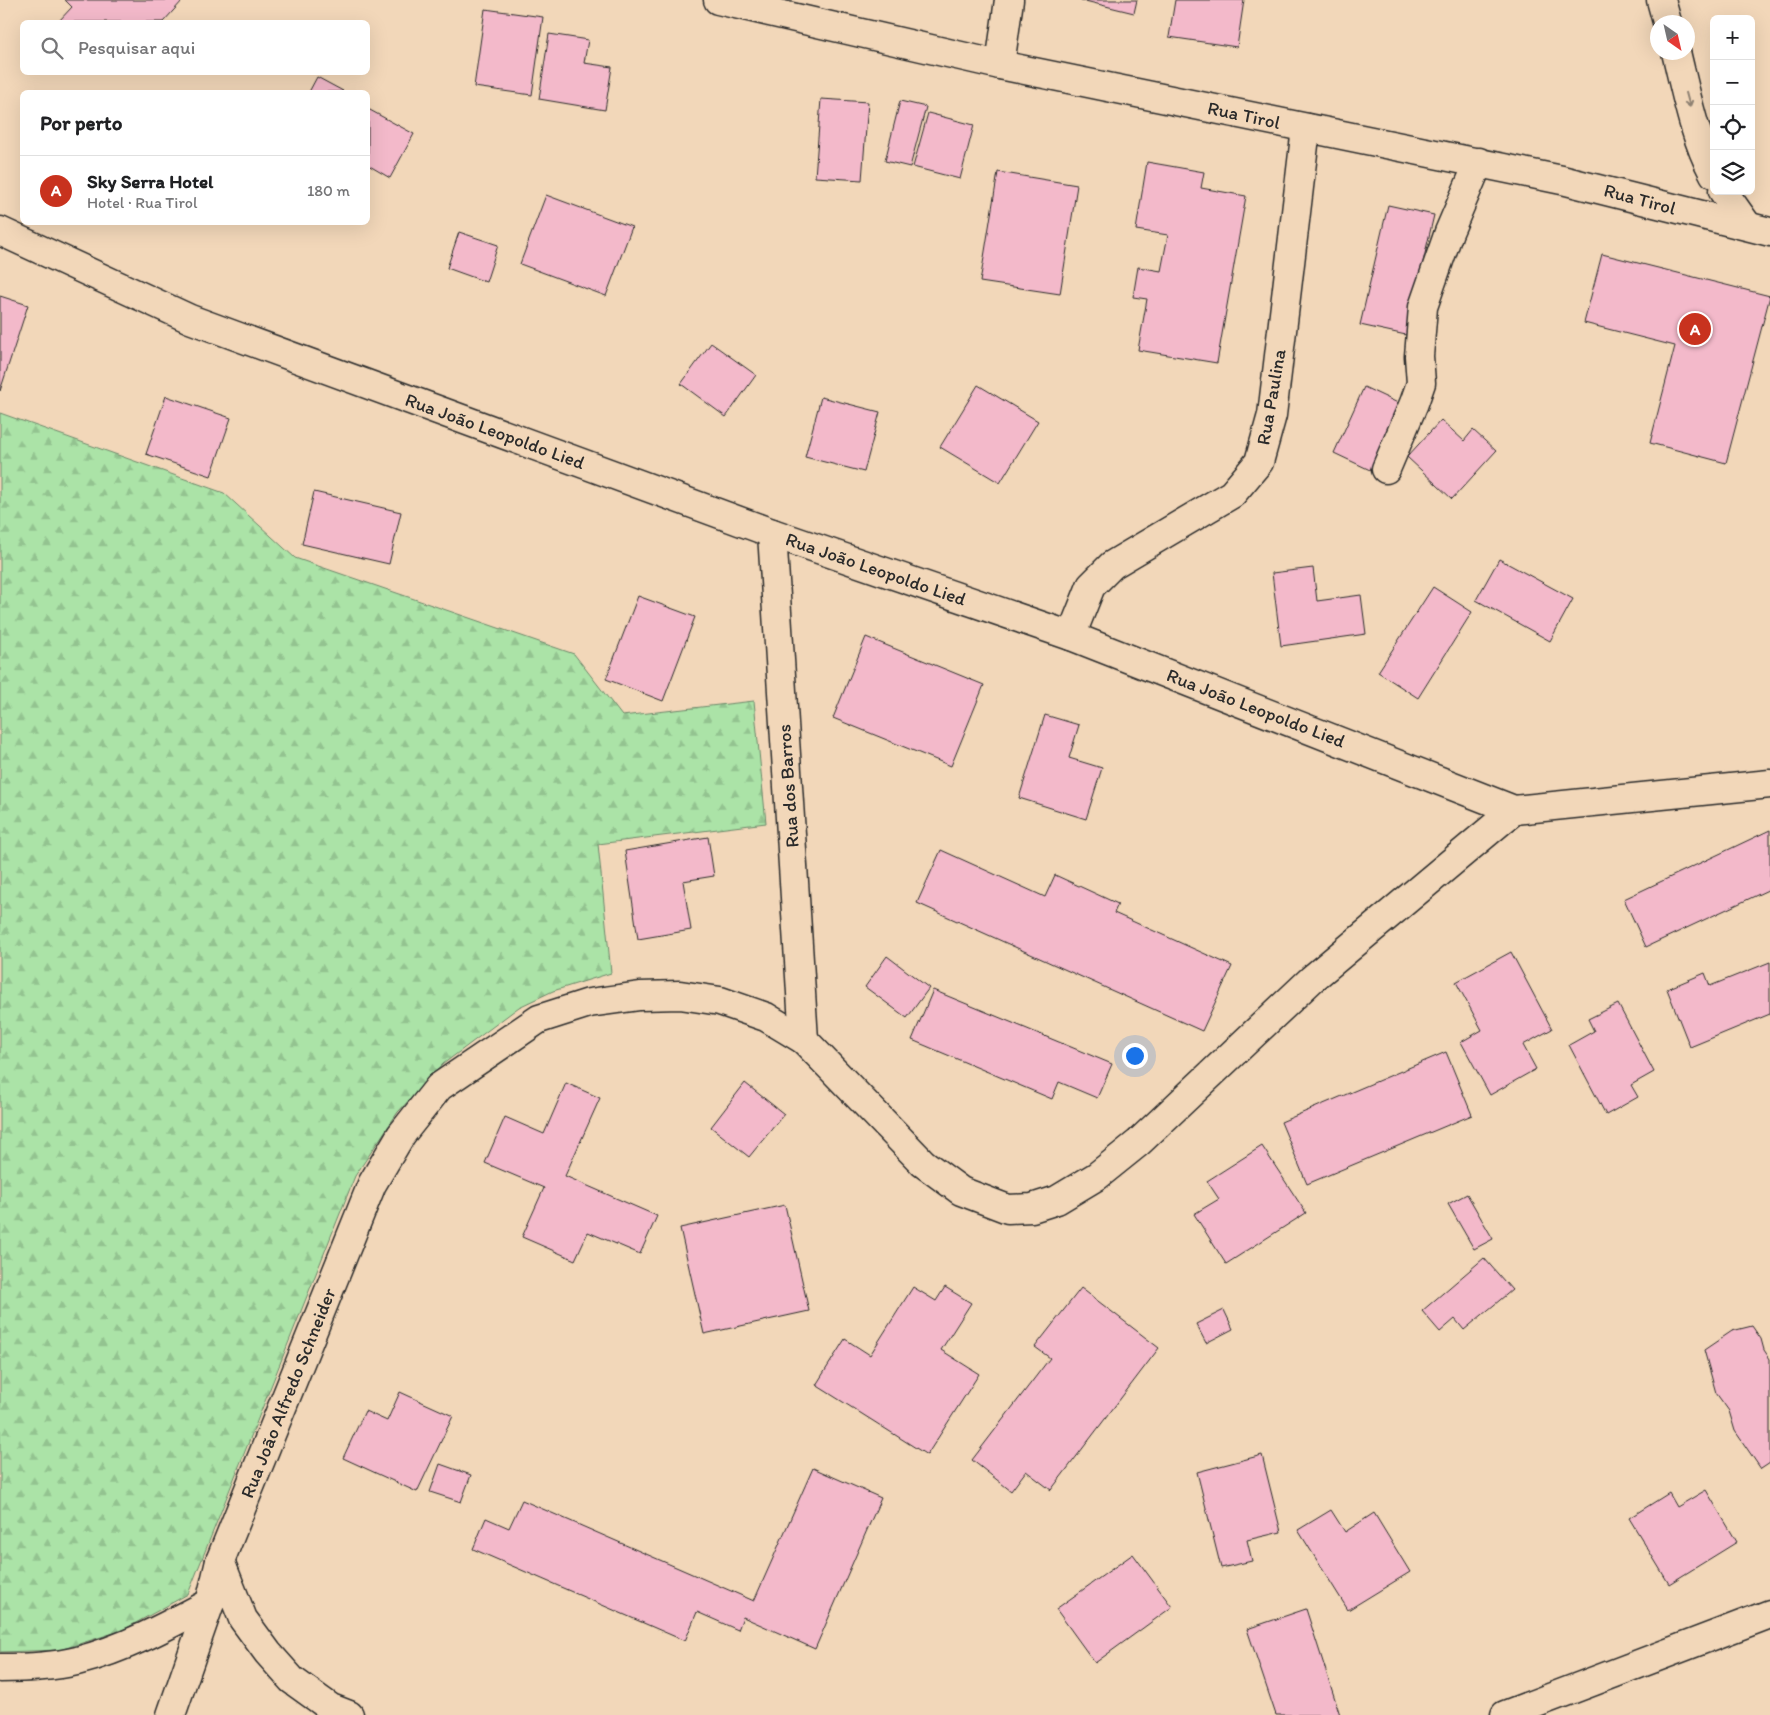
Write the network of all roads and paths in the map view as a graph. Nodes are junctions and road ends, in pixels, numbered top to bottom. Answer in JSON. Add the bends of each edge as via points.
{"nodes":[{"id":1,"x":718,"y":0,"type":"edge"},
{"id":2,"x":1009,"y":0,"type":"edge"},
{"id":3,"x":1661,"y":0,"type":"edge"},
{"id":4,"x":1666,"y":15,"type":"edge"},
{"id":5,"x":1678,"y":60,"type":"edge"},
{"id":6,"x":1000,"y":65,"type":"junction"},
{"id":7,"x":1306,"y":128,"type":"junction"},
{"id":8,"x":1479,"y":162,"type":"junction"},
{"id":9,"x":1710,"y":166,"type":"edge"},
{"id":10,"x":1727,"y":195,"type":"edge"},
{"id":11,"x":1759,"y":229,"type":"edge"},
{"id":12,"x":0,"y":231,"type":"edge"},
{"id":13,"x":1386,"y":469,"type":"dead end"},
{"id":14,"x":772,"y":533,"type":"junction"},
{"id":15,"x":1071,"y":636,"type":"junction"},
{"id":16,"x":1770,"y":784,"type":"edge"},
{"id":17,"x":1514,"y":810,"type":"junction"},
{"id":18,"x":804,"y":1040,"type":"junction"},
{"id":19,"x":220,"y":1561,"type":"junction"},
{"id":20,"x":210,"y":1603,"type":"junction"},
{"id":21,"x":1770,"y":1614,"type":"edge"},
{"id":22,"x":0,"y":1668,"type":"edge"},
{"id":23,"x":171,"y":1715,"type":"edge"},
{"id":24,"x":349,"y":1715,"type":"edge"},
{"id":25,"x":1505,"y":1715,"type":"edge"}],
"edges":[{"from":1,"to":6,"type":"street","name":"Rua Tirol"},
{"from":2,"to":6,"type":"street"},
{"from":3,"to":4,"type":"street"},
{"from":5,"to":9,"type":"street","one_way":true},
{"from":6,"to":7,"type":"street","name":"Rua Tirol"},
{"from":7,"to":8,"type":"street","name":"Rua Tirol"},
{"from":7,"to":15,"type":"street","name":"Rua Paulina","via":[[1272,415],[1259,462],[1232,494],[1112,565],[1091,586]]},
{"from":8,"to":11,"type":"street","name":"Rua Tirol"},
{"from":8,"to":13,"type":"street","via":[[1449,232],[1423,307],[1420,383]]},
{"from":10,"to":11,"type":"street"},
{"from":12,"to":14,"type":"street","name":"Rua João Leopoldo Lied","via":[[190,319]]},
{"from":14,"to":15,"type":"street","name":"Rua João Leopoldo Lied"},
{"from":14,"to":18,"type":"street","name":"Rua dos Barros"},
{"from":15,"to":17,"type":"street","name":"Rua João Leopoldo Lied"},
{"from":16,"to":17,"type":"street","name":"Rua João Leopoldo Lied"},
{"from":17,"to":18,"type":"street","name":"Rua João Alfredo Schneider","via":[[1312,979],[1138,1143],[1098,1176],[1048,1203],[1032,1208],[1008,1209],[961,1191],[923,1163]]},
{"from":18,"to":19,"type":"street","name":"Rua João Alfredo Schneider","via":[[766,1018],[720,1001],[680,995],[640,996],[589,1003],[539,1019],[439,1087],[401,1135],[372,1184]]},
{"from":19,"to":20,"type":"street","name":"Rua João Alfredo Schneider"},
{"from":19,"to":24,"type":"street","via":[[243,1619],[268,1653],[292,1680],[331,1708]]},
{"from":20,"to":22,"type":"street","via":[[114,1650],[75,1662]]},
{"from":20,"to":23,"type":"street","name":"Rua João Alfredo Schneider"},
{"from":21,"to":25,"type":"street"}]}
